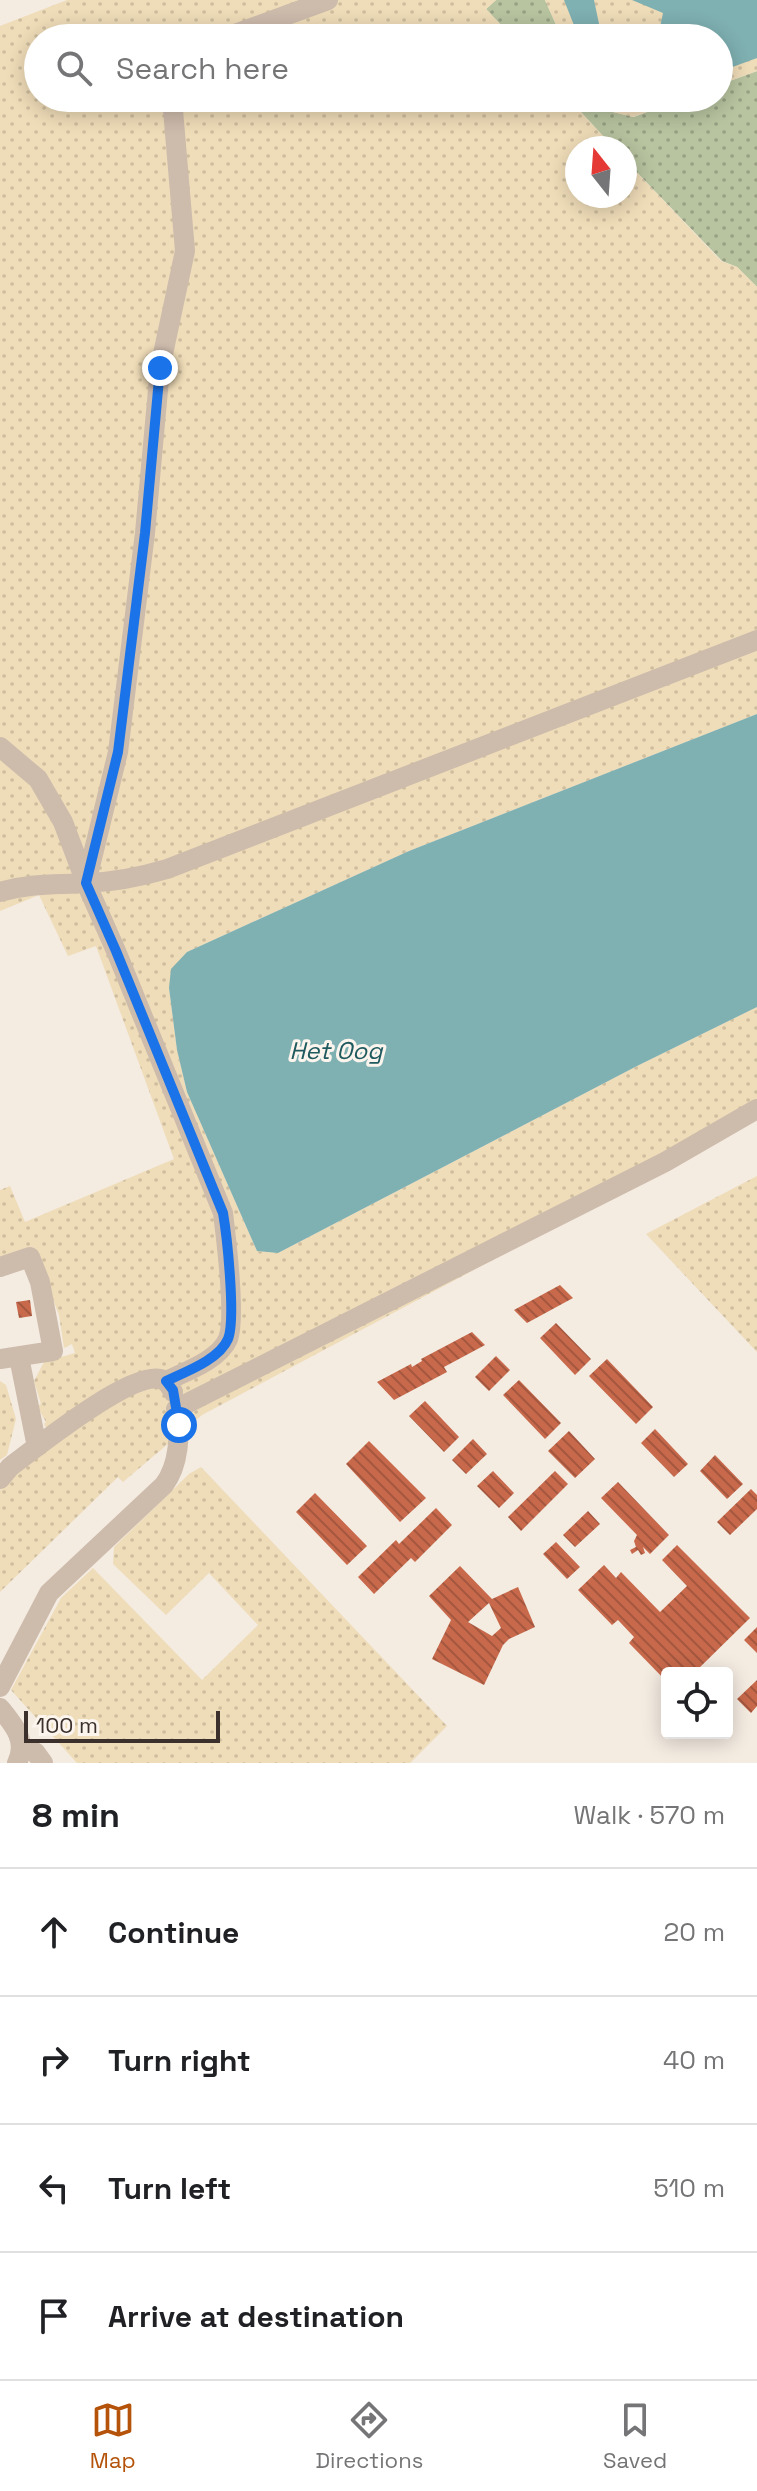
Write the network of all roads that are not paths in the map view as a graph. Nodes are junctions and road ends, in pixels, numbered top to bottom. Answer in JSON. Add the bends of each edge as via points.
{"nodes":[{"id":1,"x":328,"y":0,"type":"edge"},
{"id":2,"x":262,"y":24,"type":"edge"},
{"id":3,"x":173,"y":112,"type":"edge"},
{"id":4,"x":757,"y":640,"type":"edge"},
{"id":5,"x":0,"y":747,"type":"edge"},
{"id":6,"x":86,"y":883,"type":"junction"},
{"id":7,"x":0,"y":892,"type":"edge"},
{"id":8,"x":757,"y":1109,"type":"edge"},
{"id":9,"x":0,"y":1267,"type":"edge"},
{"id":10,"x":9,"y":1358,"type":"edge"},
{"id":11,"x":166,"y":1381,"type":"junction"},
{"id":12,"x":176,"y":1409,"type":"junction"},
{"id":13,"x":37,"y":1447,"type":"junction"},
{"id":14,"x":3,"y":1472,"type":"edge"},
{"id":15,"x":0,"y":1687,"type":"edge"},
{"id":16,"x":0,"y":1708,"type":"edge"},
{"id":17,"x":20,"y":1755,"type":"edge"},
{"id":18,"x":43,"y":1763,"type":"edge"}],
"edges":[{"from":1,"to":2,"type":"street"},
{"from":3,"to":6,"type":"street","via":[[185,251],[160,368],[118,752]]},
{"from":4,"to":6,"type":"street","via":[[167,869]]},
{"from":5,"to":6,"type":"street","via":[[38,779],[63,822]]},
{"from":6,"to":7,"type":"street","via":[[44,883]]},
{"from":6,"to":11,"type":"street","via":[[223,1213],[229,1250],[228,1339],[217,1352]]},
{"from":8,"to":12,"type":"street","via":[[665,1162]]},
{"from":9,"to":10,"type":"street","via":[[30,1257],[53,1351]]},
{"from":10,"to":13,"type":"street"},
{"from":11,"to":12,"type":"street"},
{"from":11,"to":13,"type":"street","via":[[143,1380],[119,1389]]},
{"from":12,"to":15,"type":"street","via":[[173,1473],[49,1593]]},
{"from":13,"to":14,"type":"street"},
{"from":16,"to":17,"type":"street","via":[[20,1736]]},
{"from":17,"to":18,"type":"street","via":[[35,1752]]}]}
